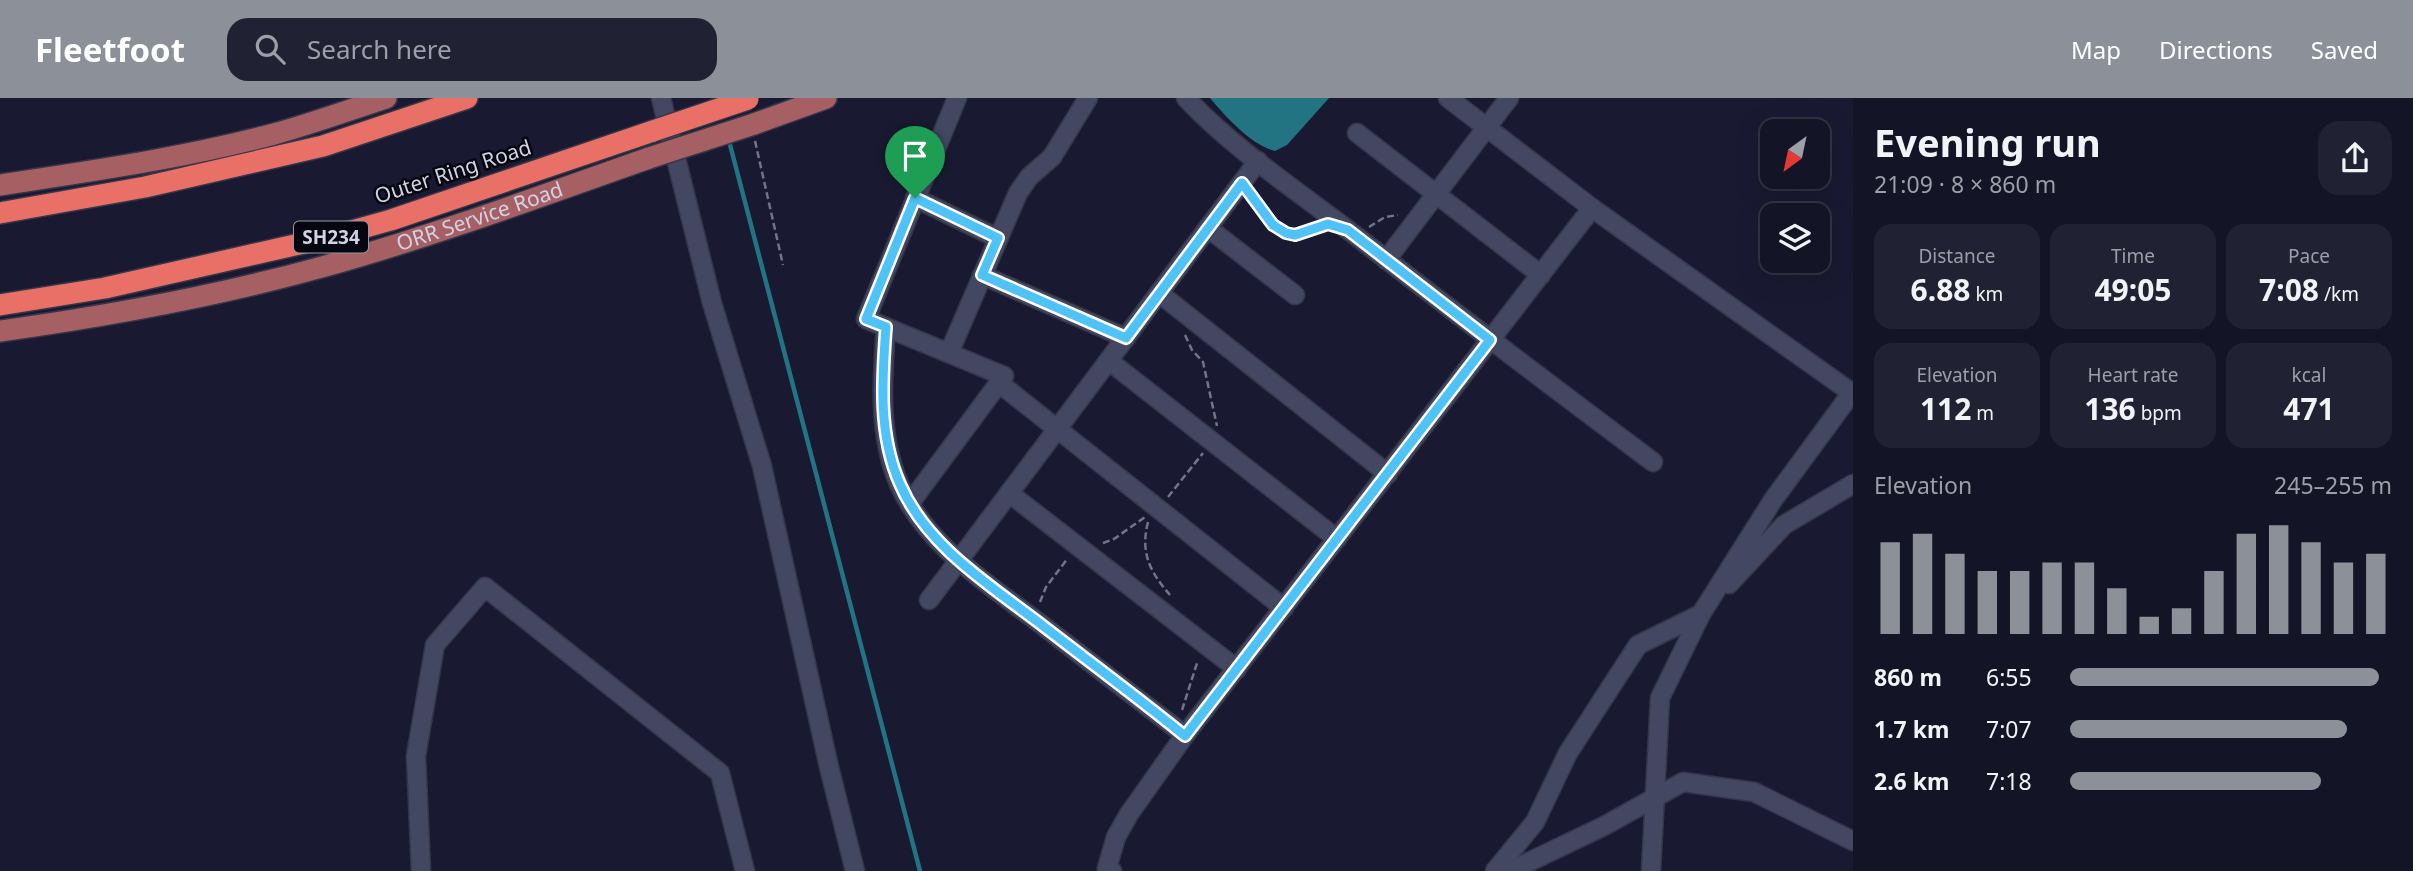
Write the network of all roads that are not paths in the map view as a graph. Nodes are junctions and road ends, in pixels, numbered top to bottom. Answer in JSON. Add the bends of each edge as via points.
{"nodes":[{"id":1,"x":386,"y":98,"type":"edge"},
{"id":2,"x":467,"y":98,"type":"edge"},
{"id":3,"x":661,"y":98,"type":"edge"},
{"id":4,"x":750,"y":98,"type":"edge"},
{"id":5,"x":826,"y":98,"type":"edge"},
{"id":6,"x":957,"y":98,"type":"edge"},
{"id":7,"x":1088,"y":98,"type":"edge"},
{"id":8,"x":1186,"y":98,"type":"edge"},
{"id":9,"x":1448,"y":98,"type":"edge"},
{"id":10,"x":1509,"y":98,"type":"edge"},
{"id":11,"x":1486,"y":127,"type":"junction"},
{"id":12,"x":1357,"y":133,"type":"dead end"},
{"id":13,"x":1258,"y":161,"type":"junction"},
{"id":14,"x":0,"y":185,"type":"edge"},
{"id":15,"x":1436,"y":194,"type":"junction"},
{"id":16,"x":915,"y":198,"type":"junction"},
{"id":17,"x":1592,"y":208,"type":"junction"},
{"id":18,"x":0,"y":213,"type":"edge"},
{"id":19,"x":1208,"y":228,"type":"junction"},
{"id":20,"x":998,"y":238,"type":"junction"},
{"id":21,"x":1386,"y":260,"type":"junction"},
{"id":22,"x":982,"y":275,"type":"junction"},
{"id":23,"x":1541,"y":275,"type":"junction"},
{"id":24,"x":1159,"y":293,"type":"junction"},
{"id":25,"x":1295,"y":295,"type":"dead end"},
{"id":26,"x":0,"y":304,"type":"edge"},
{"id":27,"x":886,"y":327,"type":"junction"},
{"id":28,"x":0,"y":331,"type":"edge"},
{"id":29,"x":1126,"y":338,"type":"junction"},
{"id":30,"x":1490,"y":340,"type":"junction"},
{"id":31,"x":949,"y":353,"type":"junction"},
{"id":32,"x":1108,"y":361,"type":"junction"},
{"id":33,"x":999,"y":383,"type":"junction"},
{"id":34,"x":1852,"y":392,"type":"edge"},
{"id":35,"x":1058,"y":428,"type":"junction"},
{"id":36,"x":1653,"y":462,"type":"dead end"},
{"id":37,"x":1388,"y":474,"type":"junction"},
{"id":38,"x":1853,"y":484,"type":"edge"},
{"id":39,"x":1009,"y":493,"type":"junction"},
{"id":40,"x":910,"y":503,"type":"junction"},
{"id":41,"x":1337,"y":539,"type":"junction"},
{"id":42,"x":958,"y":561,"type":"junction"},
{"id":43,"x":929,"y":600,"type":"dead end"},
{"id":44,"x":1284,"y":608,"type":"junction"},
{"id":45,"x":1700,"y":614,"type":"junction"},
{"id":46,"x":1237,"y":669,"type":"junction"},
{"id":47,"x":1185,"y":736,"type":"junction"},
{"id":48,"x":1656,"y":797,"type":"junction"},
{"id":49,"x":1853,"y":841,"type":"edge"},
{"id":50,"x":1109,"y":870,"type":"edge"},
{"id":51,"x":421,"y":871,"type":"edge"},
{"id":52,"x":745,"y":871,"type":"edge"},
{"id":53,"x":855,"y":871,"type":"edge"},
{"id":54,"x":1495,"y":871,"type":"edge"},
{"id":55,"x":1510,"y":871,"type":"edge"},
{"id":56,"x":1651,"y":871,"type":"edge"}],
"edges":[{"from":1,"to":14,"type":"main road","via":[[236,143]]},
{"from":2,"to":18,"type":"highway","via":[[296,153]]},
{"from":3,"to":53,"type":"street","via":[[712,303],[762,466]]},
{"from":4,"to":26,"type":"highway","name":"Outer Ring Road","number":"SH234","bridge":true,"via":[[330,237],[105,288]]},
{"from":5,"to":28,"type":"main road","name":"ORR Service Road","bridge":true,"via":[[753,129],[649,158],[322,267],[177,302]]},
{"from":6,"to":16,"type":"street"},
{"from":7,"to":20,"type":"street","via":[[1052,157],[1018,193]]},
{"from":8,"to":13,"type":"street"},
{"from":9,"to":11,"type":"street"},
{"from":10,"to":11,"type":"street"},
{"from":11,"to":15,"type":"street"},
{"from":11,"to":17,"type":"street"},
{"from":12,"to":15,"type":"street"},
{"from":13,"to":19,"type":"street"},
{"from":13,"to":21,"type":"street"},
{"from":15,"to":21,"type":"street"},
{"from":15,"to":23,"type":"street"},
{"from":16,"to":20,"type":"street"},
{"from":16,"to":27,"type":"street","via":[[866,319]]},
{"from":17,"to":23,"type":"street"},
{"from":17,"to":34,"type":"street"},
{"from":19,"to":24,"type":"street"},
{"from":19,"to":25,"type":"street"},
{"from":20,"to":22,"type":"street"},
{"from":21,"to":30,"type":"street"},
{"from":22,"to":29,"type":"street"},
{"from":22,"to":31,"type":"street"},
{"from":23,"to":30,"type":"street"},
{"from":24,"to":29,"type":"street"},
{"from":24,"to":37,"type":"street"},
{"from":27,"to":31,"type":"street"},
{"from":27,"to":40,"type":"street","via":[[882,390],[887,436],[899,484]]},
{"from":29,"to":32,"type":"street"},
{"from":30,"to":36,"type":"street"},
{"from":30,"to":37,"type":"street"},
{"from":31,"to":33,"type":"street","via":[[1004,376]]},
{"from":32,"to":35,"type":"street"},
{"from":32,"to":41,"type":"street"},
{"from":33,"to":35,"type":"street"},
{"from":33,"to":40,"type":"street"},
{"from":34,"to":45,"type":"street","via":[[1773,499]]},
{"from":35,"to":39,"type":"street"},
{"from":35,"to":44,"type":"street"},
{"from":37,"to":41,"type":"street"},
{"from":38,"to":45,"type":"street","via":[[1784,525]]},
{"from":39,"to":42,"type":"street"},
{"from":39,"to":46,"type":"street"},
{"from":40,"to":42,"type":"street"},
{"from":41,"to":44,"type":"street"},
{"from":42,"to":43,"type":"street"},
{"from":42,"to":47,"type":"street"},
{"from":44,"to":46,"type":"street"},
{"from":45,"to":48,"type":"street","via":[[1660,698]]},
{"from":45,"to":54,"type":"street","via":[[1638,645],[1568,753],[1535,822]]},
{"from":46,"to":47,"type":"street"},
{"from":47,"to":50,"type":"street","via":[[1129,814],[1116,837]]},
{"from":48,"to":49,"type":"street","via":[[1683,782],[1754,792]]},
{"from":48,"to":55,"type":"street"},
{"from":48,"to":56,"type":"street"},
{"from":51,"to":52,"type":"street","via":[[416,756],[435,645],[485,587],[720,773]]}]}
